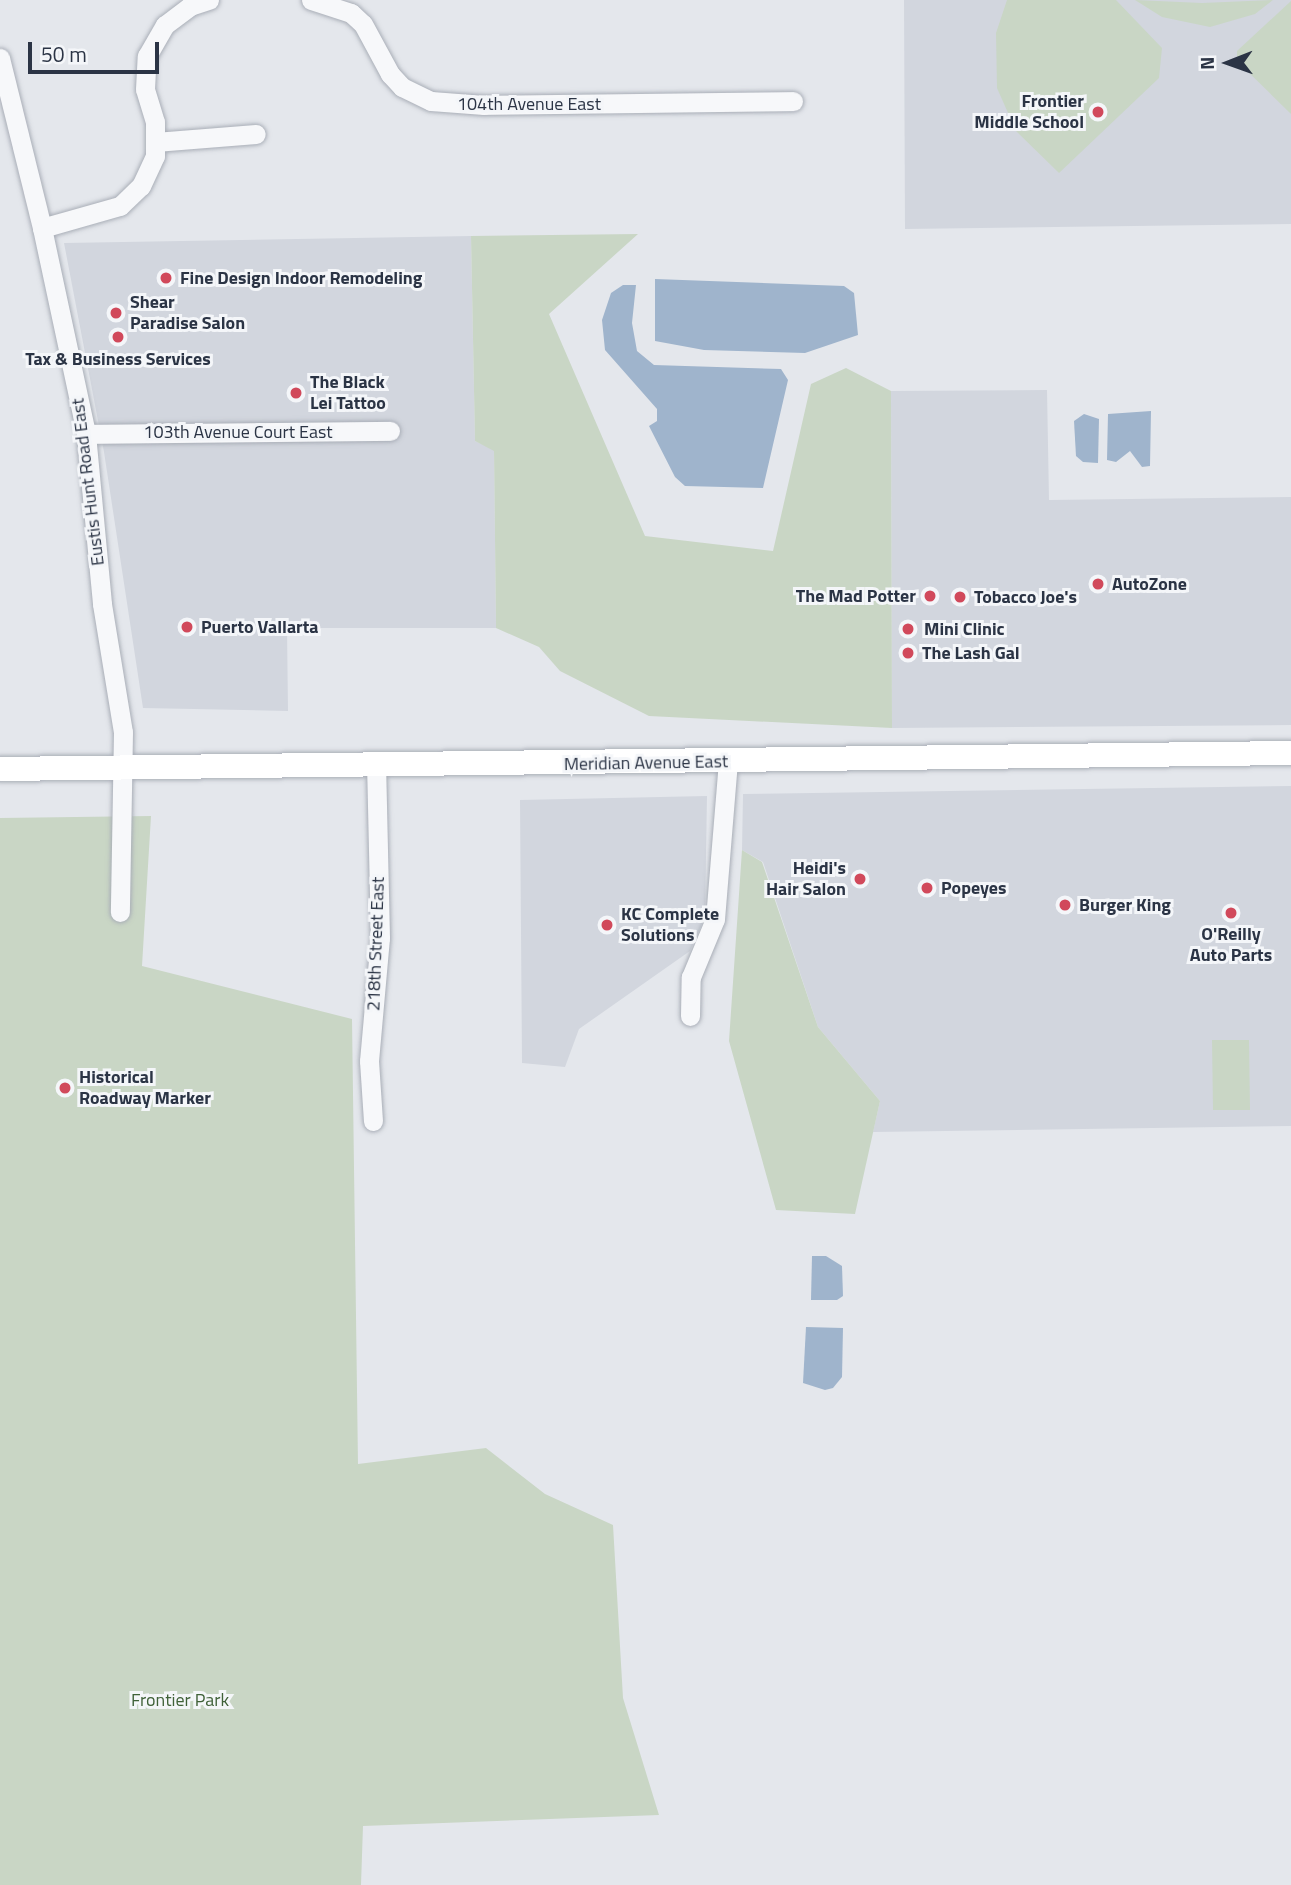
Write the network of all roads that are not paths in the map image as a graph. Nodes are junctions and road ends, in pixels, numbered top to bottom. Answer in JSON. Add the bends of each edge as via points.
{"nodes":[{"id":1,"x":209,"y":0,"type":"edge"},
{"id":2,"x":311,"y":0,"type":"edge"},
{"id":3,"x":0,"y":58,"type":"edge"},
{"id":4,"x":793,"y":101,"type":"dead end"},
{"id":5,"x":256,"y":134,"type":"dead end"},
{"id":6,"x":155,"y":142,"type":"junction"},
{"id":7,"x":42,"y":228,"type":"junction"},
{"id":8,"x":390,"y":431,"type":"dead end"},
{"id":9,"x":86,"y":434,"type":"junction"},
{"id":10,"x":1291,"y":753,"type":"edge"},
{"id":11,"x":728,"y":762,"type":"junction"},
{"id":12,"x":376,"y":765,"type":"junction"},
{"id":13,"x":124,"y":767,"type":"junction"},
{"id":14,"x":0,"y":769,"type":"edge"},
{"id":15,"x":120,"y":912,"type":"dead end"},
{"id":16,"x":690,"y":1016,"type":"dead end"},
{"id":17,"x":373,"y":1121,"type":"dead end"}],
"edges":[{"from":1,"to":6,"type":"street","via":[[190,6],[164,25],[147,56],[145,89],[155,122]]},
{"from":2,"to":4,"type":"street","name":"104th Avenue East","via":[[351,13],[363,24],[390,74],[402,87],[430,101],[484,105]]},
{"from":3,"to":7,"type":"street","name":"Eustis Hunt Road East"},
{"from":5,"to":6,"type":"street"},
{"from":6,"to":7,"type":"street","via":[[152,165],[141,186],[120,206]]},
{"from":7,"to":9,"type":"street","name":"Eustis Hunt Road East"},
{"from":8,"to":9,"type":"street","name":"103th Avenue Court East"},
{"from":9,"to":13,"type":"street","name":"Eustis Hunt Road East"},
{"from":10,"to":11,"type":"main road","name":"Meridian Avenue East"},
{"from":11,"to":12,"type":"main road","name":"Meridian Avenue East"},
{"from":11,"to":16,"type":"street","via":[[720,886],[715,919],[691,977]]},
{"from":12,"to":13,"type":"main road","name":"Meridian Avenue East"},
{"from":12,"to":17,"type":"street","name":"218th Street East","via":[[380,938],[369,1061]]},
{"from":13,"to":14,"type":"main road","name":"Meridian Avenue East"},
{"from":13,"to":15,"type":"street","name":"Eustis Hunt Road East"}]}
